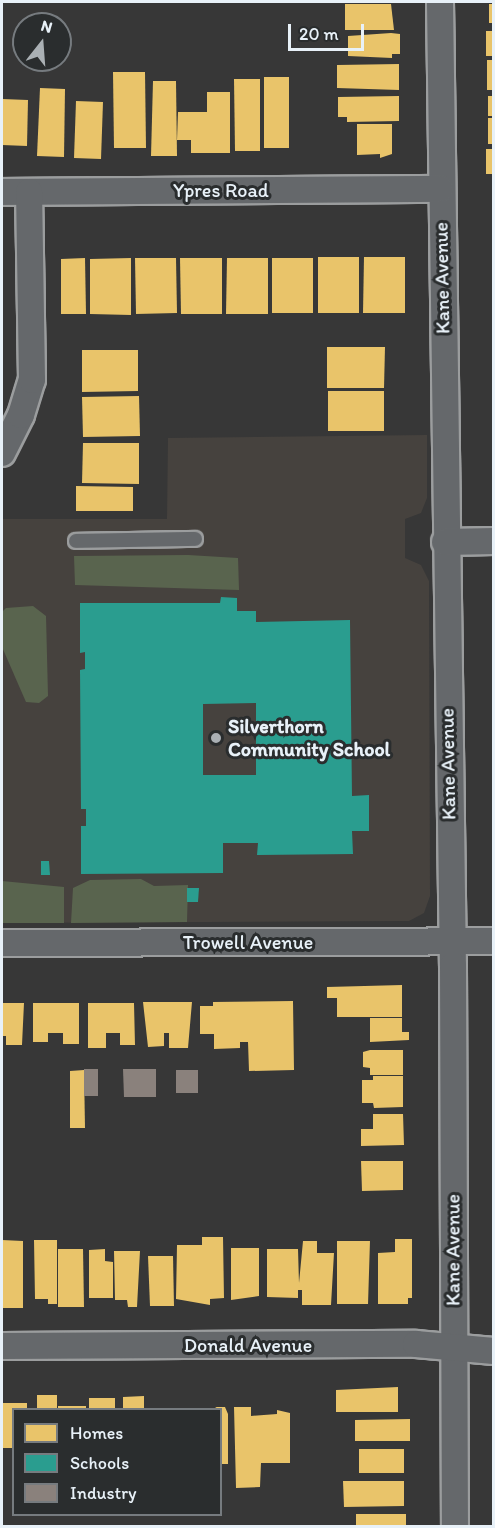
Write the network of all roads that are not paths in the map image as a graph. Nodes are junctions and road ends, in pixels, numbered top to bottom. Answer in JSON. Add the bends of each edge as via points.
{"nodes":[{"id":1,"x":440,"y":2,"type":"edge"},
{"id":2,"x":440,"y":189,"type":"junction"},
{"id":3,"x":2,"y":192,"type":"edge"},
{"id":4,"x":28,"y":192,"type":"junction"},
{"id":5,"x":2,"y":453,"type":"edge"},
{"id":6,"x":195,"y":539,"type":"dead end"},
{"id":7,"x":76,"y":540,"type":"dead end"},
{"id":8,"x":494,"y":541,"type":"edge"},
{"id":9,"x":445,"y":542,"type":"junction"},
{"id":10,"x":452,"y":941,"type":"junction"},
{"id":11,"x":494,"y":941,"type":"edge"},
{"id":12,"x":2,"y":943,"type":"edge"},
{"id":13,"x":2,"y":1346,"type":"edge"},
{"id":14,"x":455,"y":1347,"type":"junction"},
{"id":15,"x":494,"y":1351,"type":"edge"},
{"id":16,"x":455,"y":1527,"type":"edge"}],
"edges":[{"from":1,"to":2,"type":"street","name":"Kane Avenue"},
{"from":2,"to":4,"type":"street","name":"Ypres Road"},
{"from":2,"to":9,"type":"street","name":"Kane Avenue"},
{"from":3,"to":4,"type":"street","name":"Ypres Road"},
{"from":4,"to":5,"type":"street","via":[[32,380],[21,415]]},
{"from":6,"to":7,"type":"lane"},
{"from":8,"to":9,"type":"street"},
{"from":9,"to":10,"type":"street","name":"Kane Avenue"},
{"from":10,"to":11,"type":"street","name":"Trowell Avenue"},
{"from":10,"to":12,"type":"street","name":"Trowell Avenue"},
{"from":10,"to":14,"type":"street","name":"Kane Avenue"},
{"from":13,"to":14,"type":"street","name":"Donald Avenue"},
{"from":14,"to":15,"type":"street","name":"Donald Avenue"},
{"from":14,"to":16,"type":"street","name":"Kane Avenue"}]}
